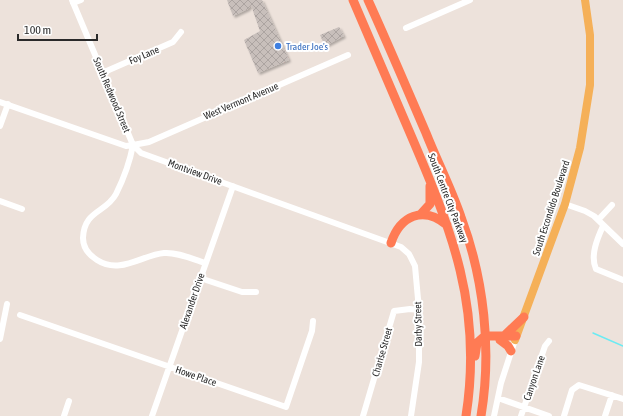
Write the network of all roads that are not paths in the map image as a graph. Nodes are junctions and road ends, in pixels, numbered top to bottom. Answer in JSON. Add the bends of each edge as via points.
{"nodes":[{"id":1,"x":81,"y":0,"type":"edge"},
{"id":2,"x":353,"y":0,"type":"edge"},
{"id":3,"x":368,"y":0,"type":"edge"},
{"id":4,"x":470,"y":0,"type":"edge"},
{"id":5,"x":585,"y":0,"type":"edge"},
{"id":6,"x":72,"y":2,"type":"edge"},
{"id":7,"x":406,"y":28,"type":"dead end"},
{"id":8,"x":181,"y":32,"type":"dead end"},
{"id":9,"x":348,"y":55,"type":"dead end"},
{"id":10,"x":102,"y":73,"type":"junction"},
{"id":11,"x":0,"y":102,"type":"edge"},
{"id":12,"x":8,"y":104,"type":"junction"},
{"id":13,"x":0,"y":126,"type":"edge"},
{"id":14,"x":133,"y":145,"type":"junction"},
{"id":15,"x":430,"y":178,"type":"junction"},
{"id":16,"x":232,"y":186,"type":"junction"},
{"id":17,"x":0,"y":202,"type":"edge"},
{"id":18,"x":565,"y":204,"type":"junction"},
{"id":19,"x":612,"y":205,"type":"dead end"},
{"id":20,"x":22,"y":209,"type":"dead end"},
{"id":21,"x":420,"y":215,"type":"junction"},
{"id":22,"x":598,"y":220,"type":"junction"},
{"id":23,"x":448,"y":226,"type":"junction"},
{"id":24,"x":603,"y":226,"type":"junction"},
{"id":25,"x":390,"y":243,"type":"junction"},
{"id":26,"x":623,"y":244,"type":"edge"},
{"id":27,"x":205,"y":264,"type":"junction"},
{"id":28,"x":200,"y":278,"type":"junction"},
{"id":29,"x":623,"y":280,"type":"edge"},
{"id":30,"x":256,"y":292,"type":"dead end"},
{"id":31,"x":467,"y":303,"type":"junction"},
{"id":32,"x":7,"y":304,"type":"dead end"},
{"id":33,"x":419,"y":310,"type":"junction"},
{"id":34,"x":483,"y":311,"type":"junction"},
{"id":35,"x":20,"y":315,"type":"dead end"},
{"id":36,"x":524,"y":317,"type":"junction"},
{"id":37,"x":314,"y":321,"type":"dead end"},
{"id":38,"x":502,"y":337,"type":"junction"},
{"id":39,"x":484,"y":338,"type":"junction"},
{"id":40,"x":516,"y":338,"type":"junction"},
{"id":41,"x":0,"y":339,"type":"edge"},
{"id":42,"x":549,"y":341,"type":"dead end"},
{"id":43,"x":511,"y":352,"type":"junction"},
{"id":44,"x":169,"y":367,"type":"junction"},
{"id":45,"x":612,"y":395,"type":"junction"},
{"id":46,"x":498,"y":398,"type":"junction"},
{"id":47,"x":623,"y":399,"type":"edge"},
{"id":48,"x":69,"y":401,"type":"dead end"},
{"id":49,"x":468,"y":401,"type":"junction"},
{"id":50,"x":524,"y":407,"type":"junction"},
{"id":51,"x":64,"y":416,"type":"edge"},
{"id":52,"x":152,"y":416,"type":"edge"},
{"id":53,"x":363,"y":416,"type":"edge"},
{"id":54,"x":411,"y":416,"type":"edge"},
{"id":55,"x":466,"y":416,"type":"edge"},
{"id":56,"x":481,"y":416,"type":"edge"},
{"id":57,"x":494,"y":416,"type":"edge"},
{"id":58,"x":521,"y":416,"type":"edge"},
{"id":59,"x":549,"y":416,"type":"edge"},
{"id":60,"x":564,"y":416,"type":"edge"},
{"id":61,"x":605,"y":416,"type":"edge"}],
"edges":[{"from":1,"to":6,"type":"street"},
{"from":2,"to":15,"type":"highway","name":"South Centre City Parkway"},
{"from":3,"to":34,"type":"highway","name":"South Centre City Parkway","via":[[461,217],[474,261]]},
{"from":4,"to":7,"type":"street"},
{"from":5,"to":18,"type":"main road","name":"South Escondido Boulevard","via":[[590,35],[588,104],[580,148]]},
{"from":6,"to":10,"type":"street","name":"South Redwood Street"},
{"from":8,"to":10,"type":"street","name":"Foy Lane","via":[[173,42]]},
{"from":9,"to":14,"type":"street","name":"West Vermont Avenue","via":[[149,142]]},
{"from":10,"to":14,"type":"street","name":"South Redwood Street"},
{"from":11,"to":12,"type":"street","name":"Montview Drive"},
{"from":12,"to":13,"type":"street"},
{"from":12,"to":14,"type":"street","name":"Montview Drive","via":[[126,146]]},
{"from":14,"to":16,"type":"street","name":"Montview Drive","via":[[141,153]]},
{"from":14,"to":27,"type":"street","via":[[115,195],[88,218],[83,236],[85,247],[92,257],[100,262],[116,266],[163,253],[180,255]]},
{"from":15,"to":21,"type":"highway","via":[[430,204]]},
{"from":15,"to":23,"type":"highway","name":"South Centre City Parkway"},
{"from":16,"to":25,"type":"street","name":"Montview Drive"},
{"from":16,"to":27,"type":"street","name":"Alexander Drive"},
{"from":17,"to":20,"type":"street"},
{"from":18,"to":22,"type":"street","via":[[585,210]]},
{"from":18,"to":36,"type":"main road","name":"South Escondido Boulevard"},
{"from":19,"to":22,"type":"street"},
{"from":21,"to":23,"type":"highway","via":[[439,218]]},
{"from":21,"to":25,"type":"highway","via":[[407,219],[400,225]]},
{"from":22,"to":24,"type":"street"},
{"from":23,"to":31,"type":"highway","name":"South Centre City Parkway","via":[[460,265]]},
{"from":24,"to":26,"type":"street"},
{"from":24,"to":29,"type":"street","via":[[596,241],[593,262],[596,270]]},
{"from":25,"to":33,"type":"street","name":"Darby Street","via":[[401,247],[409,254],[414,266]]},
{"from":27,"to":28,"type":"street","name":"Alexander Drive"},
{"from":28,"to":30,"type":"street","via":[[242,292]]},
{"from":28,"to":44,"type":"street","name":"Alexander Drive"},
{"from":31,"to":39,"type":"highway","via":[[472,307],[475,330]]},
{"from":31,"to":49,"type":"highway","name":"South Centre City Parkway","via":[[470,339]]},
{"from":32,"to":41,"type":"street"},
{"from":33,"to":53,"type":"street","name":"Charise Street","via":[[394,311]]},
{"from":33,"to":54,"type":"street","name":"Darby Street","via":[[419,362]]},
{"from":34,"to":38,"type":"highway","via":[[492,327]]},
{"from":34,"to":39,"type":"highway","name":"South Centre City Parkway"},
{"from":35,"to":44,"type":"street","name":"Howe Place"},
{"from":36,"to":38,"type":"highway"},
{"from":36,"to":40,"type":"main road","name":"South Escondido Boulevard"},
{"from":37,"to":44,"type":"street","name":"Howe Place","via":[[286,407]]},
{"from":38,"to":39,"type":"highway"},
{"from":38,"to":40,"type":"highway"},
{"from":38,"to":43,"type":"highway"},
{"from":39,"to":49,"type":"highway","via":[[476,346],[473,382]]},
{"from":39,"to":56,"type":"highway","name":"South Centre City Parkway","via":[[485,377]]},
{"from":40,"to":43,"type":"street","name":"South Escondido Boulevard"},
{"from":42,"to":50,"type":"street","name":"Canyon Lane"},
{"from":43,"to":46,"type":"street","name":"South Escondido Boulevard"},
{"from":44,"to":52,"type":"street","name":"Alexander Drive"},
{"from":45,"to":47,"type":"street"},
{"from":45,"to":60,"type":"street","via":[[579,385],[572,390]]},
{"from":45,"to":61,"type":"street"},
{"from":46,"to":50,"type":"street"},
{"from":46,"to":57,"type":"street","name":"South Escondido Boulevard"},
{"from":48,"to":51,"type":"street"},
{"from":49,"to":55,"type":"highway","name":"South Centre City Parkway"},
{"from":50,"to":58,"type":"street","name":"Canyon Lane"},
{"from":50,"to":59,"type":"street"}]}
